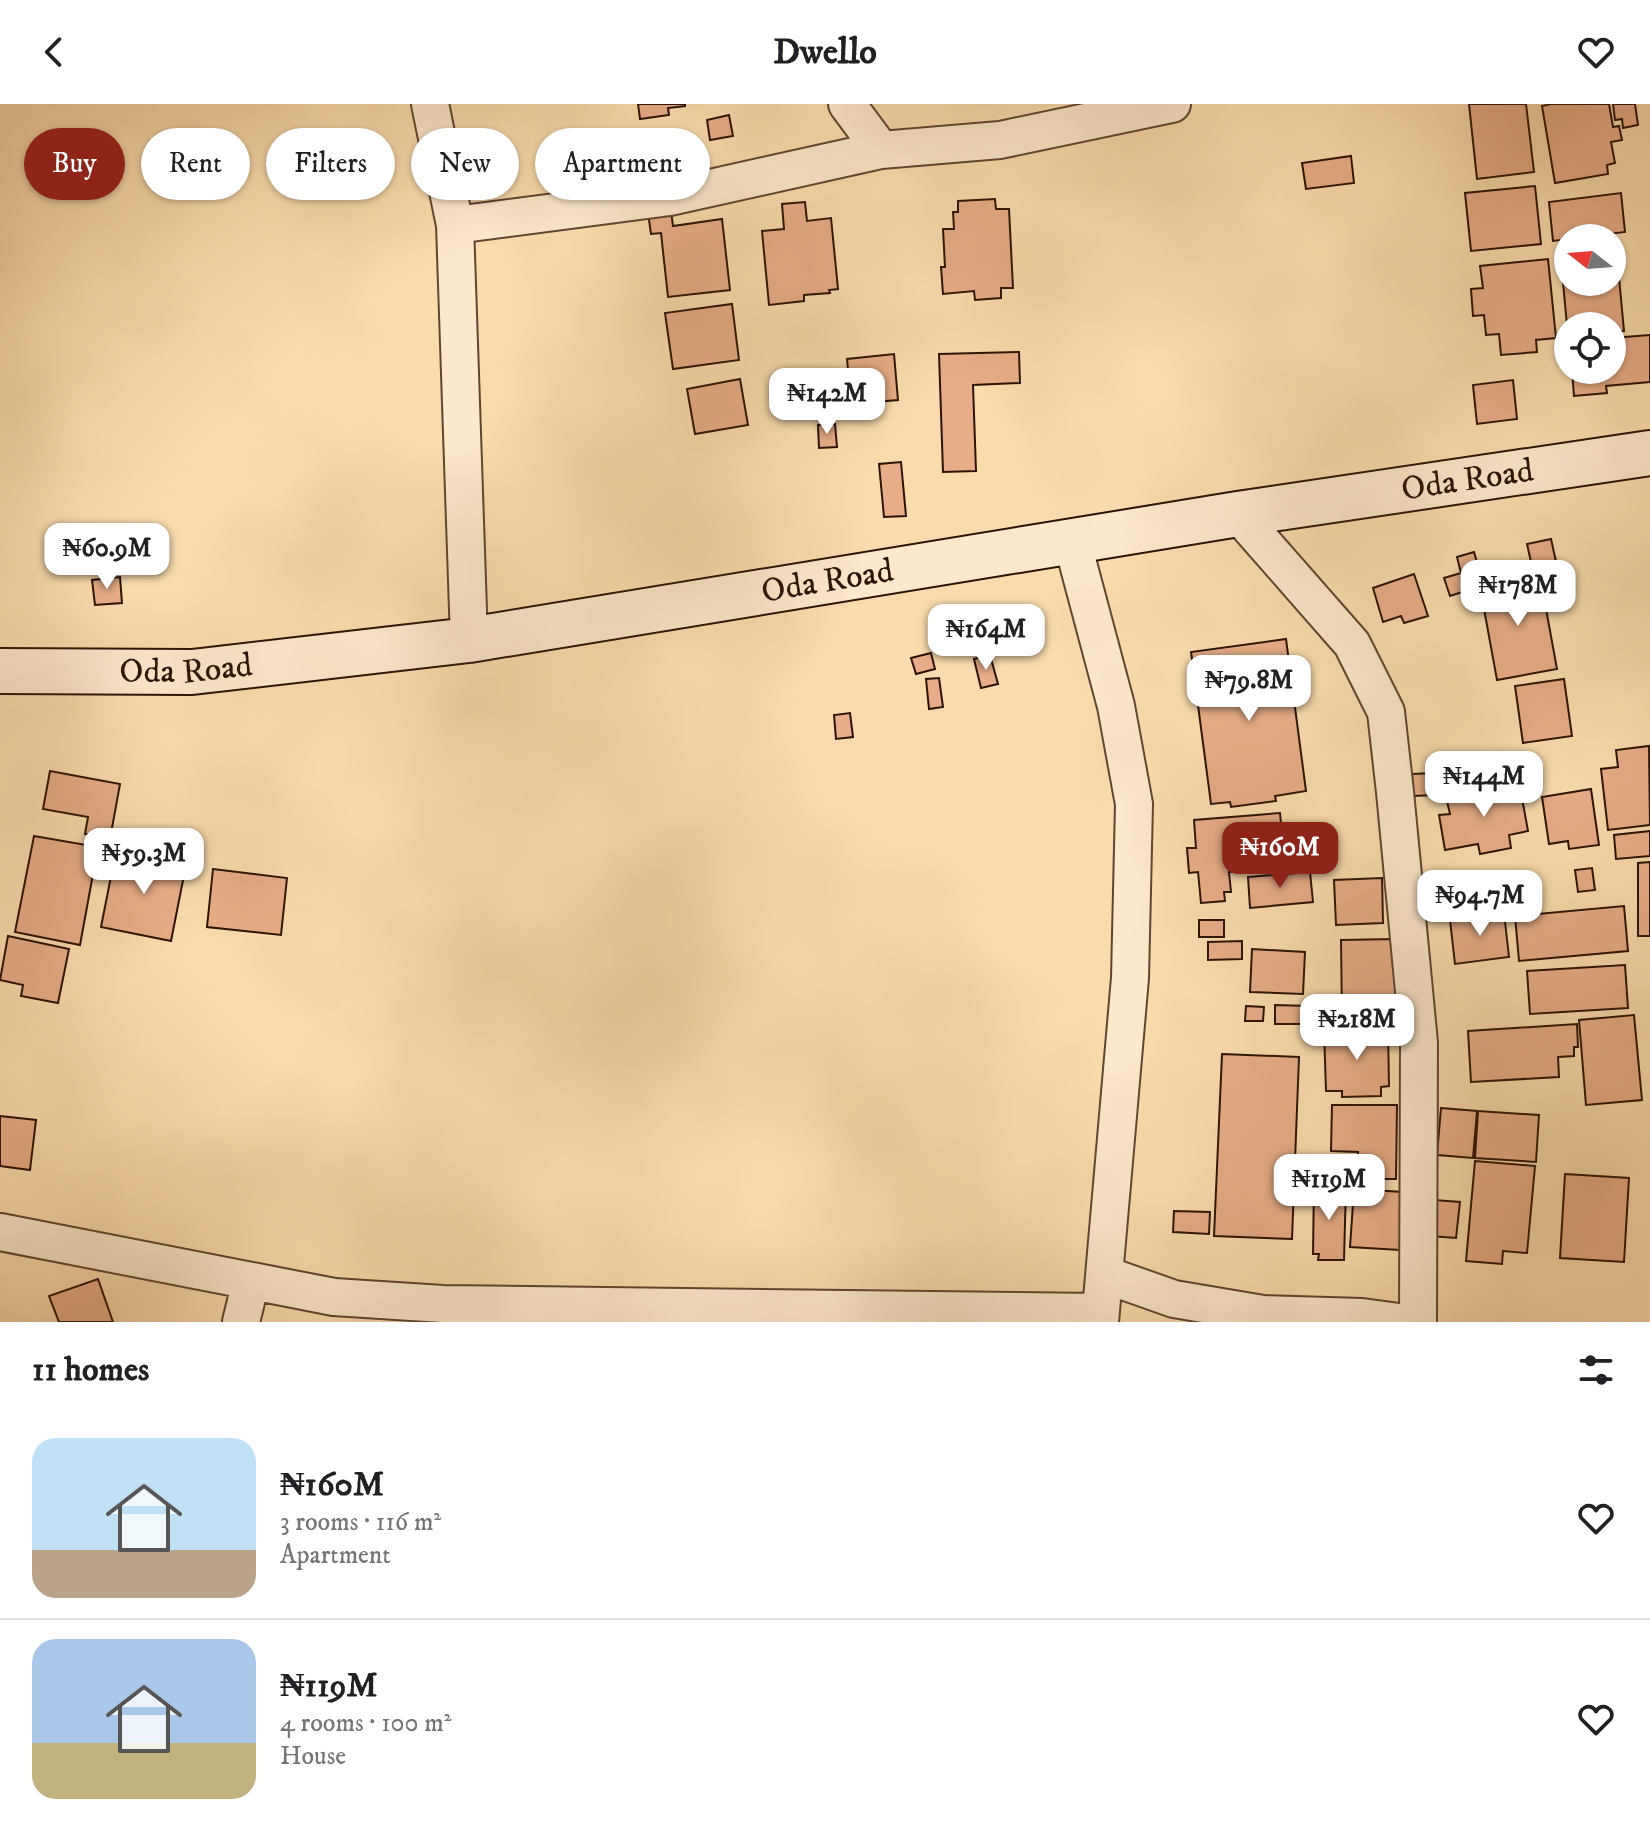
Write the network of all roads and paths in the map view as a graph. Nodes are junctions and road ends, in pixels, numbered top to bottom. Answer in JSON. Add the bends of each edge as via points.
{"nodes":[{"id":1,"x":430,"y":104,"type":"edge"},
{"id":2,"x":847,"y":104,"type":"edge"},
{"id":3,"x":1172,"y":104,"type":"edge"},
{"id":4,"x":881,"y":150,"type":"junction"},
{"id":5,"x":455,"y":225,"type":"junction"},
{"id":6,"x":1650,"y":453,"type":"edge"},
{"id":7,"x":1238,"y":514,"type":"junction"},
{"id":8,"x":1072,"y":541,"type":"junction"},
{"id":9,"x":469,"y":640,"type":"junction"},
{"id":10,"x":0,"y":671,"type":"edge"},
{"id":11,"x":0,"y":1232,"type":"edge"},
{"id":12,"x":1106,"y":1275,"type":"junction"},
{"id":13,"x":251,"y":1281,"type":"junction"},
{"id":14,"x":1100,"y":1317,"type":"edge"},
{"id":15,"x":241,"y":1322,"type":"edge"},
{"id":16,"x":1399,"y":1322,"type":"edge"},
{"id":17,"x":1418,"y":1322,"type":"edge"}],
"edges":[{"from":1,"to":5,"type":"street"},
{"from":2,"to":4,"type":"street"},
{"from":3,"to":4,"type":"street","via":[[1000,140]]},
{"from":4,"to":5,"type":"street","via":[[670,197]]},
{"from":5,"to":9,"type":"street"},
{"from":6,"to":7,"type":"street","name":"Oda Road"},
{"from":7,"to":8,"type":"street","name":"Oda Road"},
{"from":7,"to":17,"type":"street","via":[[1352,644],[1386,712],[1419,1043]]},
{"from":8,"to":9,"type":"street","name":"Oda Road"},
{"from":8,"to":12,"type":"street","via":[[1116,706],[1134,804],[1130,978]]},
{"from":9,"to":10,"type":"street","name":"Oda Road","via":[[192,672]]},
{"from":11,"to":13,"type":"street"},
{"from":12,"to":14,"type":"street"},
{"from":12,"to":16,"type":"street","via":[[1174,1299],[1263,1314]]},
{"from":13,"to":14,"type":"street","via":[[334,1297],[443,1304]]},
{"from":13,"to":15,"type":"street"}]}
